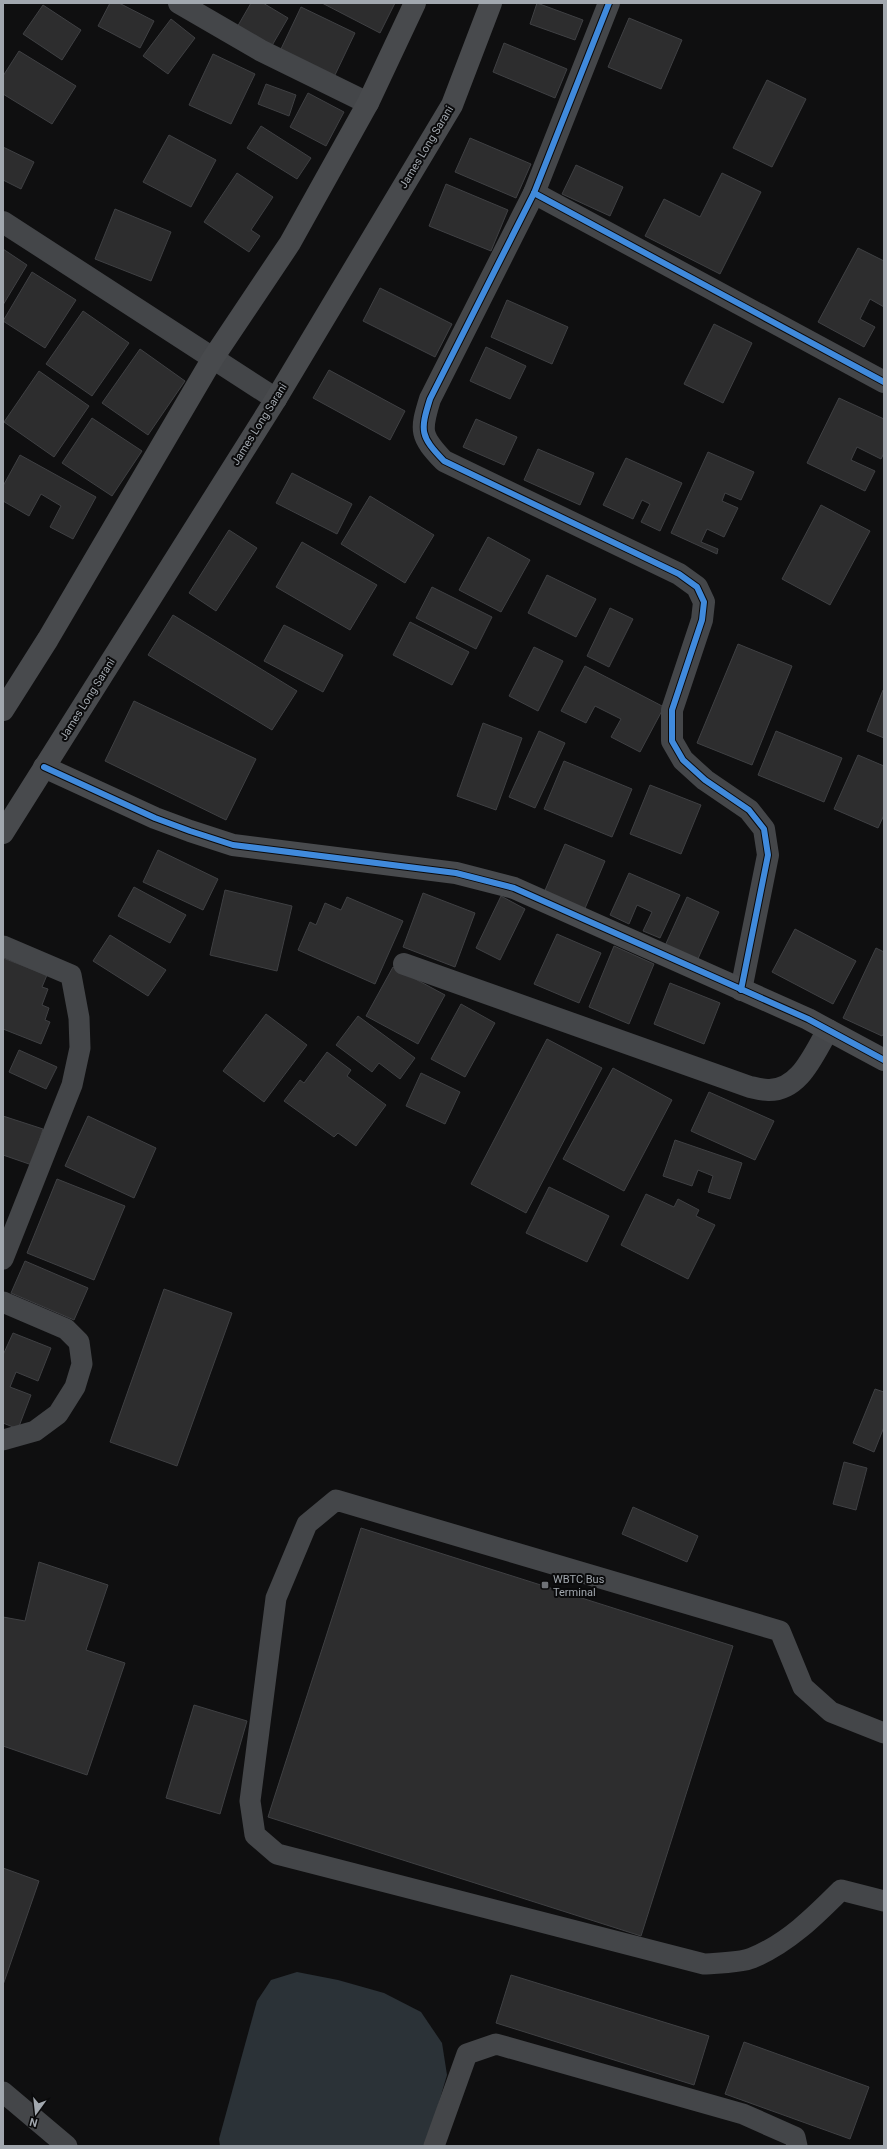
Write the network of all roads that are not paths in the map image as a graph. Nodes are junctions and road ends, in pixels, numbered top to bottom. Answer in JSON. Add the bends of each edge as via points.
{"nodes":[{"id":1,"x":179,"y":3,"type":"edge"},
{"id":2,"x":415,"y":3,"type":"edge"},
{"id":3,"x":491,"y":3,"type":"edge"},
{"id":4,"x":609,"y":3,"type":"edge"},
{"id":5,"x":368,"y":103,"type":"junction"},
{"id":6,"x":534,"y":193,"type":"junction"},
{"id":7,"x":3,"y":222,"type":"edge"},
{"id":8,"x":213,"y":358,"type":"junction"},
{"id":9,"x":884,"y":382,"type":"edge"},
{"id":10,"x":276,"y":399,"type":"junction"},
{"id":11,"x":3,"y":710,"type":"edge"},
{"id":12,"x":44,"y":767,"type":"junction"},
{"id":13,"x":3,"y":833,"type":"edge"},
{"id":14,"x":3,"y":946,"type":"edge"},
{"id":15,"x":404,"y":964,"type":"dead end"},
{"id":16,"x":741,"y":990,"type":"junction"},
{"id":17,"x":828,"y":1030,"type":"junction"},
{"id":18,"x":884,"y":1060,"type":"edge"},
{"id":19,"x":3,"y":1259,"type":"edge"},
{"id":20,"x":3,"y":1302,"type":"edge"},
{"id":21,"x":3,"y":1440,"type":"edge"},
{"id":22,"x":884,"y":1733,"type":"edge"},
{"id":23,"x":884,"y":1901,"type":"edge"},
{"id":24,"x":3,"y":2092,"type":"edge"},
{"id":25,"x":67,"y":2146,"type":"edge"},
{"id":26,"x":434,"y":2146,"type":"edge"},
{"id":27,"x":797,"y":2146,"type":"edge"}],
"edges":[{"from":1,"to":5,"type":"street","via":[[260,50]]},
{"from":2,"to":5,"type":"main road"},
{"from":3,"to":10,"type":"main road","name":"James Long Sarani","via":[[452,105]]},
{"from":4,"to":6,"type":"street"},
{"from":5,"to":8,"type":"main road","via":[[290,243]]},
{"from":6,"to":9,"type":"street"},
{"from":6,"to":16,"type":"street","via":[[430,399],[423,422],[427,443],[444,460],[679,574],[697,587],[704,602],[702,620],[672,710],[672,741],[683,760],[705,780],[749,810],[764,829],[768,855]]},
{"from":7,"to":8,"type":"street"},
{"from":8,"to":10,"type":"street"},
{"from":8,"to":11,"type":"main road"},
{"from":10,"to":12,"type":"main road","name":"James Long Sarani"},
{"from":12,"to":13,"type":"main road","name":"James Long Sarani"},
{"from":12,"to":16,"type":"main road","via":[[97,789],[155,818],[233,845],[456,873],[514,888]]},
{"from":14,"to":19,"type":"lane","via":[[71,975],[79,1018],[80,1048],[72,1085]]},
{"from":15,"to":17,"type":"street","via":[[750,1087],[769,1091],[788,1086],[802,1074]]},
{"from":16,"to":17,"type":"main road"},
{"from":17,"to":18,"type":"main road"},
{"from":20,"to":21,"type":"lane","via":[[66,1329],[79,1342],[82,1364],[75,1387],[58,1414],[35,1431]]},
{"from":22,"to":23,"type":"lane","via":[[832,1712],[803,1688],[780,1632],[336,1500],[307,1524],[276,1598],[250,1801],[256,1835],[277,1854],[704,1964],[751,1959],[787,1939],[811,1920],[841,1890]]},
{"from":24,"to":25,"type":"lane"},
{"from":26,"to":27,"type":"lane","via":[[467,2054],[496,2044],[743,2114],[795,2137]]}]}
